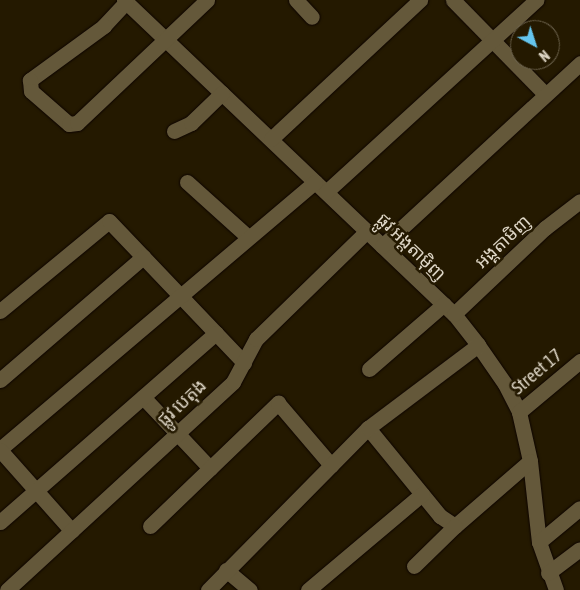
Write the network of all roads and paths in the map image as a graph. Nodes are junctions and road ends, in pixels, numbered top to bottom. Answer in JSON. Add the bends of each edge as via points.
{"nodes":[{"id":1,"x":207,"y":0,"type":"edge"},
{"id":2,"x":296,"y":0,"type":"edge"},
{"id":3,"x":420,"y":0,"type":"edge"},
{"id":4,"x":453,"y":0,"type":"edge"},
{"id":5,"x":536,"y":0,"type":"edge"},
{"id":6,"x":125,"y":1,"type":"edge"},
{"id":7,"x":312,"y":17,"type":"dead end"},
{"id":8,"x":167,"y":40,"type":"junction"},
{"id":9,"x":492,"y":40,"type":"junction"},
{"id":10,"x":580,"y":63,"type":"edge"},
{"id":11,"x":222,"y":93,"type":"junction"},
{"id":12,"x":545,"y":94,"type":"junction"},
{"id":13,"x":174,"y":131,"type":"dead end"},
{"id":14,"x":271,"y":139,"type":"junction"},
{"id":15,"x":187,"y":182,"type":"dead end"},
{"id":16,"x":321,"y":187,"type":"junction"},
{"id":17,"x":580,"y":201,"type":"edge"},
{"id":18,"x":367,"y":231,"type":"junction"},
{"id":19,"x":248,"y":237,"type":"junction"},
{"id":20,"x":382,"y":246,"type":"junction"},
{"id":21,"x":143,"y":257,"type":"junction"},
{"id":22,"x":178,"y":295,"type":"junction"},
{"id":23,"x":449,"y":309,"type":"junction"},
{"id":24,"x":0,"y":311,"type":"edge"},
{"id":25,"x":216,"y":333,"type":"junction"},
{"id":26,"x":478,"y":345,"type":"junction"},
{"id":27,"x":580,"y":360,"type":"edge"},
{"id":28,"x":244,"y":362,"type":"junction"},
{"id":29,"x":369,"y":369,"type":"dead end"},
{"id":30,"x":0,"y":380,"type":"edge"},
{"id":31,"x":143,"y":397,"type":"junction"},
{"id":32,"x":519,"y":412,"type":"junction"},
{"id":33,"x":368,"y":428,"type":"junction"},
{"id":34,"x":178,"y":433,"type":"junction"},
{"id":35,"x":0,"y":450,"type":"edge"},
{"id":36,"x":530,"y":461,"type":"junction"},
{"id":37,"x":331,"y":465,"type":"junction"},
{"id":38,"x":210,"y":468,"type":"junction"},
{"id":39,"x":36,"y":490,"type":"junction"},
{"id":40,"x":422,"y":494,"type":"junction"},
{"id":41,"x":580,"y":508,"type":"edge"},
{"id":42,"x":0,"y":522,"type":"edge"},
{"id":43,"x":150,"y":526,"type":"dead end"},
{"id":44,"x":455,"y":526,"type":"junction"},
{"id":45,"x":72,"y":531,"type":"junction"},
{"id":46,"x":539,"y":542,"type":"junction"},
{"id":47,"x":579,"y":550,"type":"edge"},
{"id":48,"x":414,"y":566,"type":"dead end"},
{"id":49,"x":226,"y":570,"type":"junction"},
{"id":50,"x":548,"y":573,"type":"junction"},
{"id":51,"x":7,"y":590,"type":"edge"},
{"id":52,"x":208,"y":590,"type":"edge"},
{"id":53,"x":250,"y":590,"type":"edge"},
{"id":54,"x":308,"y":590,"type":"edge"},
{"id":55,"x":556,"y":590,"type":"edge"}],
"edges":[{"from":1,"to":8,"type":"street"},
{"from":2,"to":7,"type":"street"},
{"from":3,"to":14,"type":"street"},
{"from":4,"to":9,"type":"street"},
{"from":5,"to":9,"type":"street"},
{"from":6,"to":8,"type":"street","name":"ផ្លូវ អង្តតាម៉ិញ"},
{"from":6,"to":8,"type":"street","via":[[104,26],[30,80],[31,90],[73,125]]},
{"from":8,"to":11,"type":"street","name":"ផ្លូវ អង្តតាម៉ិញ"},
{"from":9,"to":12,"type":"street"},
{"from":9,"to":16,"type":"street"},
{"from":10,"to":12,"type":"street"},
{"from":11,"to":13,"type":"street","via":[[191,123]]},
{"from":11,"to":14,"type":"street","name":"ផ្លូវ អង្តតាម៉ិញ"},
{"from":12,"to":20,"type":"street"},
{"from":14,"to":16,"type":"street","name":"ផ្លូវ អង្តតាម៉ិញ"},
{"from":15,"to":19,"type":"street"},
{"from":16,"to":18,"type":"street","name":"ផ្លូវ អង្តតាម៉ិញ"},
{"from":16,"to":19,"type":"street"},
{"from":17,"to":23,"type":"street","name":"អង្គតាមិញ"},
{"from":18,"to":20,"type":"street","name":"ផ្លូវ អង្តតាម៉ិញ"},
{"from":18,"to":28,"type":"street","name":"ផ្លូវ បេតុង","via":[[256,339]]},
{"from":19,"to":22,"type":"street"},
{"from":20,"to":23,"type":"street","name":"ផ្លូវ អង្តតាម៉ិញ"},
{"from":21,"to":22,"type":"street"},
{"from":21,"to":24,"type":"street","via":[[112,223],[104,222]]},
{"from":21,"to":30,"type":"street"},
{"from":22,"to":25,"type":"street"},
{"from":22,"to":35,"type":"street"},
{"from":23,"to":26,"type":"street","name":"ផ្លូវ អង្តតាម៉ិញ"},
{"from":23,"to":29,"type":"street","name":"អង្គតាមិញ"},
{"from":25,"to":28,"type":"street"},
{"from":25,"to":31,"type":"street"},
{"from":26,"to":32,"type":"street","name":"ផ្លូវ អង្តតាម៉ិញ","via":[[505,384]]},
{"from":26,"to":33,"type":"street"},
{"from":27,"to":32,"type":"street","name":"Street 17"},
{"from":28,"to":34,"type":"street","name":"ផ្លូវ បេតុង","via":[[233,382]]},
{"from":31,"to":34,"type":"street"},
{"from":31,"to":39,"type":"street"},
{"from":32,"to":36,"type":"street","name":"ផ្លូវ អង្តតាម៉ិញ"},
{"from":33,"to":37,"type":"street"},
{"from":33,"to":40,"type":"street"},
{"from":34,"to":38,"type":"street"},
{"from":34,"to":45,"type":"street","name":"ផ្លូវ បេតុង"},
{"from":35,"to":39,"type":"street"},
{"from":36,"to":44,"type":"street"},
{"from":36,"to":46,"type":"street","name":"ផ្លូវ អង្តតាម៉ិញ"},
{"from":37,"to":38,"type":"street","via":[[278,403]]},
{"from":37,"to":49,"type":"street"},
{"from":38,"to":43,"type":"street"},
{"from":39,"to":42,"type":"street"},
{"from":39,"to":45,"type":"street"},
{"from":40,"to":44,"type":"street","via":[[440,516]]},
{"from":40,"to":54,"type":"street"},
{"from":41,"to":46,"type":"street"},
{"from":44,"to":48,"type":"street"},
{"from":45,"to":51,"type":"street","name":"ផ្លូវ បេតុង"},
{"from":46,"to":50,"type":"street","name":"ផ្លូវ អង្តតាម៉ិញ"},
{"from":47,"to":50,"type":"street"},
{"from":49,"to":52,"type":"street"},
{"from":49,"to":53,"type":"street"},
{"from":50,"to":55,"type":"street","name":"ផ្លូវ អង្តតាម៉ិញ"}]}
